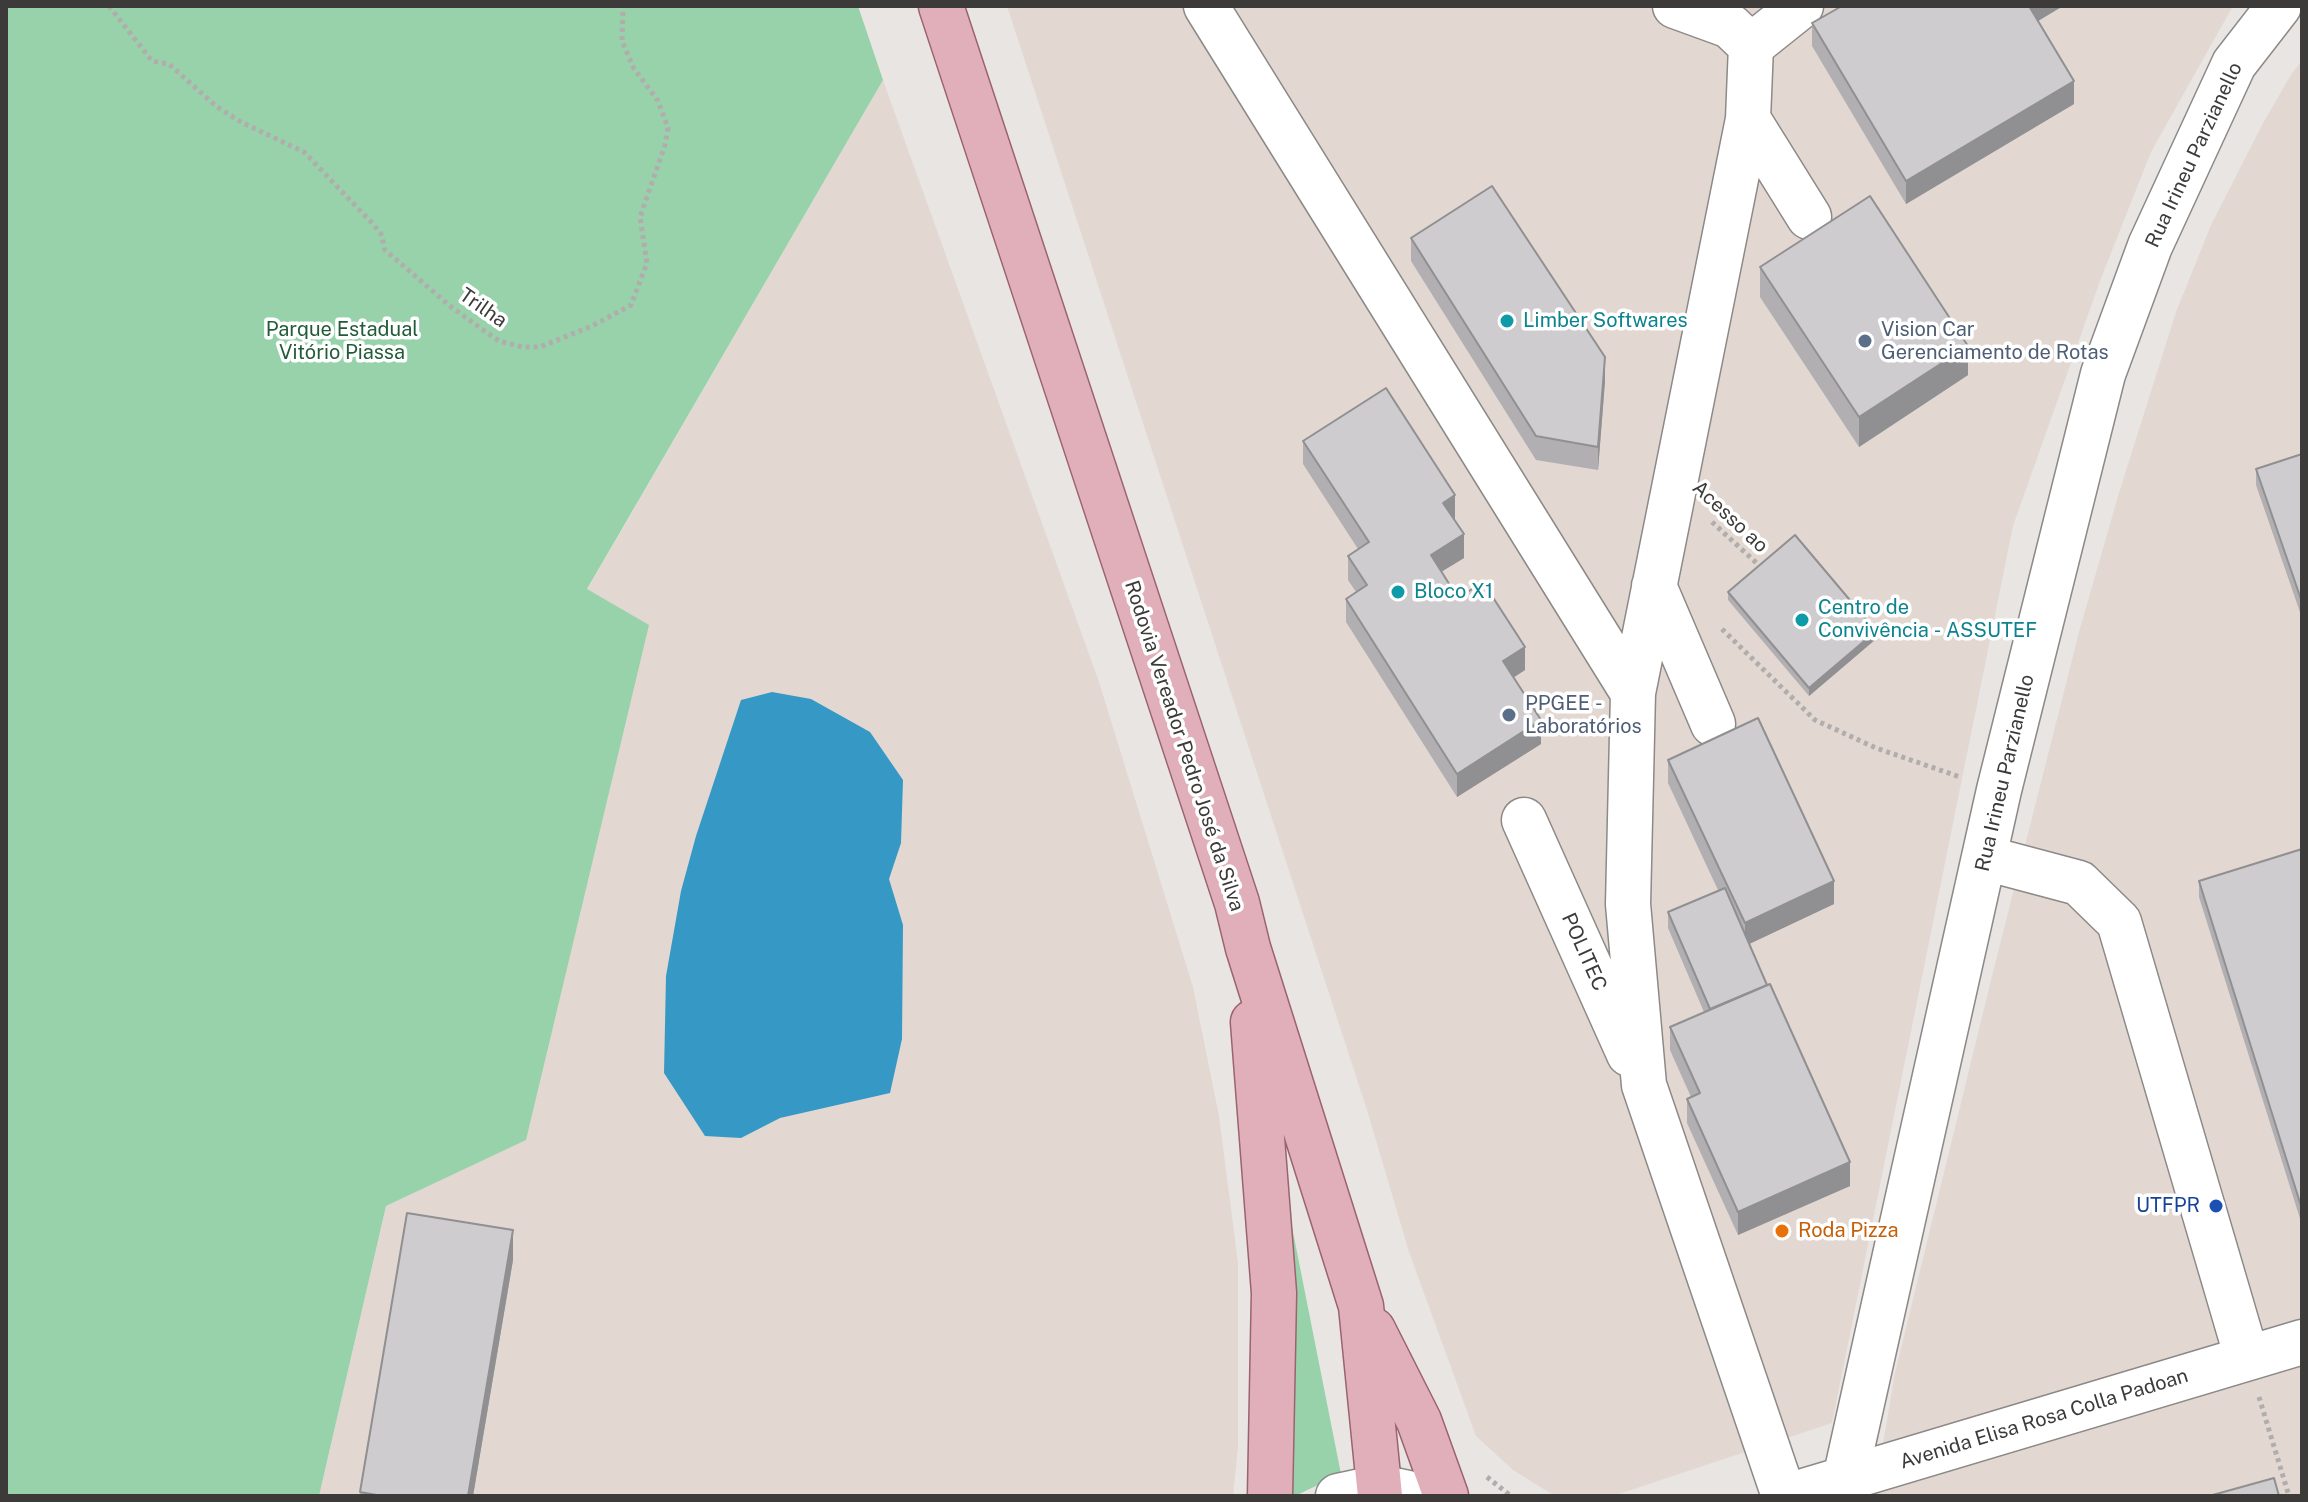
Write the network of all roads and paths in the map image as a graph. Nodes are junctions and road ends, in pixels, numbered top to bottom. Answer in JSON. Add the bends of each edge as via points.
{"nodes":[{"id":1,"x":109,"y":6,"type":"edge"},
{"id":2,"x":623,"y":6,"type":"edge"},
{"id":3,"x":941,"y":6,"type":"edge"},
{"id":4,"x":1206,"y":6,"type":"edge"},
{"id":5,"x":1675,"y":6,"type":"edge"},
{"id":6,"x":1801,"y":6,"type":"edge"},
{"id":7,"x":2279,"y":6,"type":"edge"},
{"id":8,"x":1751,"y":46,"type":"junction"},
{"id":9,"x":1748,"y":119,"type":"junction"},
{"id":10,"x":1809,"y":217,"type":"dead end"},
{"id":11,"x":1675,"y":487,"type":"junction"},
{"id":12,"x":1764,"y":570,"type":"edge"},
{"id":13,"x":1654,"y":586,"type":"junction"},
{"id":14,"x":1717,"y":624,"type":"dead end"},
{"id":15,"x":1633,"y":693,"type":"junction"},
{"id":16,"x":1713,"y":724,"type":"dead end"},
{"id":17,"x":1999,"y":790,"type":"junction"},
{"id":18,"x":1524,"y":820,"type":"dead end"},
{"id":19,"x":1985,"y":858,"type":"junction"},
{"id":20,"x":1248,"y":948,"type":"junction"},
{"id":21,"x":1644,"y":1085,"type":"junction"},
{"id":22,"x":1361,"y":1306,"type":"junction"},
{"id":23,"x":2302,"y":1342,"type":"edge"},
{"id":24,"x":2247,"y":1358,"type":"junction"},
{"id":25,"x":1845,"y":1479,"type":"junction"},
{"id":26,"x":1366,"y":1493,"type":"edge"},
{"id":27,"x":1270,"y":1496,"type":"edge"},
{"id":28,"x":1422,"y":1496,"type":"edge"},
{"id":29,"x":1446,"y":1496,"type":"edge"},
{"id":30,"x":1786,"y":1496,"type":"edge"},
{"id":31,"x":2289,"y":1496,"type":"edge"}],
"edges":[{"from":1,"to":2,"type":"path","name":"Trilha","via":[[152,61],[169,64],[241,122],[304,152],[373,224],[385,250],[483,330],[522,347],[540,347],[631,305],[647,263],[640,217],[668,128],[622,41]]},
{"from":3,"to":20,"type":"main road","name":"Rodovia Vereador Pedro José da Silva"},
{"from":4,"to":15,"type":"street"},
{"from":5,"to":8,"type":"street","via":[[1730,26]]},
{"from":6,"to":8,"type":"street"},
{"from":7,"to":17,"type":"street","name":"Rua Irineu Parzianello","via":[[2234,64],[2150,246],[2103,374]]},
{"from":8,"to":9,"type":"street"},
{"from":9,"to":10,"type":"street"},
{"from":9,"to":11,"type":"street"},
{"from":11,"to":12,"type":"path","name":"Acesso ao"},
{"from":11,"to":13,"type":"street"},
{"from":13,"to":15,"type":"street"},
{"from":13,"to":16,"type":"street"},
{"from":14,"to":17,"type":"path","via":[[1815,720],[1876,748]]},
{"from":15,"to":21,"type":"street","via":[[1628,904]]},
{"from":17,"to":19,"type":"street","name":"Rua Irineu Parzianello"},
{"from":18,"to":21,"type":"street","name":"POLITEC"},
{"from":19,"to":24,"type":"street","via":[[2079,883],[2119,922]]},
{"from":19,"to":25,"type":"street","name":"Rua Irineu Parzianello"},
{"from":20,"to":22,"type":"main road","name":"Rodovia Vereador Pedro José da Silva"},
{"from":20,"to":27,"type":"main road","via":[[1274,1293]]},
{"from":21,"to":30,"type":"street"},
{"from":22,"to":26,"type":"main road","name":"Rodovia Vereador Pedro José da Silva"},
{"from":22,"to":29,"type":"main road","via":[[1419,1421]]},
{"from":23,"to":24,"type":"street","name":"Avenida Elisa Rosa Colla Padoan"},
{"from":24,"to":25,"type":"street","name":"Avenida Elisa Rosa Colla Padoan"},
{"from":24,"to":31,"type":"path"},
{"from":25,"to":30,"type":"street","name":"Avenida Elisa Rosa Colla Padoan"},
{"from":26,"to":28,"type":"street"}]}
